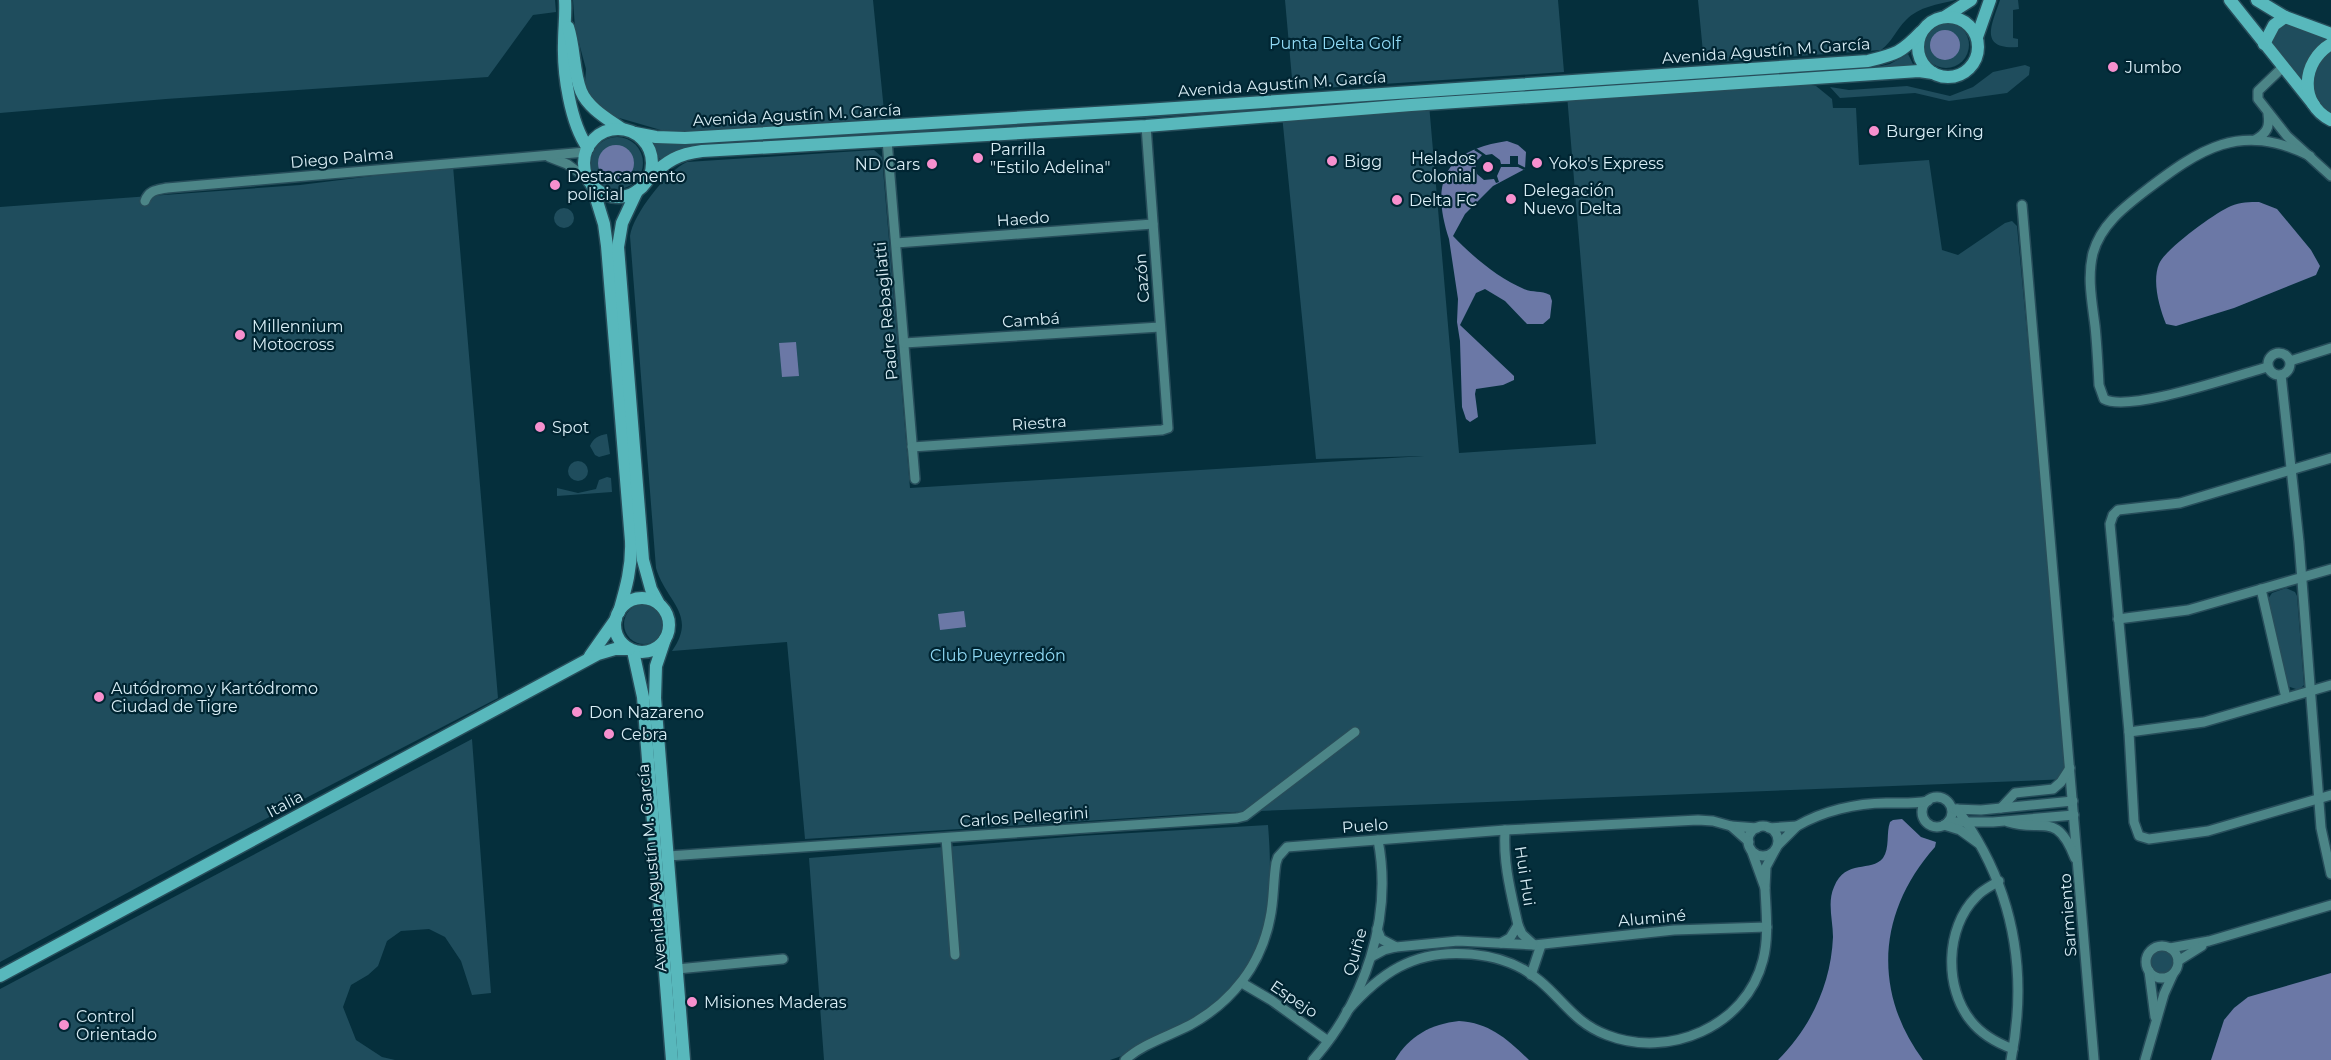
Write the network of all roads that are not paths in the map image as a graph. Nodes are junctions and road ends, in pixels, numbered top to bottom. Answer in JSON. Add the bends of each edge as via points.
{"nodes":[{"id":1,"x":564,"y":0,"type":"edge"},
{"id":2,"x":1971,"y":0,"type":"edge"},
{"id":3,"x":1990,"y":0,"type":"edge"},
{"id":4,"x":2230,"y":0,"type":"edge"},
{"id":5,"x":2258,"y":0,"type":"edge"},
{"id":6,"x":1946,"y":16,"type":"junction"},
{"id":7,"x":2285,"y":17,"type":"junction"},
{"id":8,"x":566,"y":23,"type":"junction"},
{"id":9,"x":1921,"y":32,"type":"junction"},
{"id":10,"x":2331,"y":34,"type":"edge"},
{"id":11,"x":1977,"y":37,"type":"junction"},
{"id":12,"x":2264,"y":44,"type":"junction"},
{"id":13,"x":2331,"y":44,"type":"edge"},
{"id":14,"x":2282,"y":68,"type":"junction"},
{"id":15,"x":1933,"y":73,"type":"junction"},
{"id":16,"x":2314,"y":105,"type":"junction"},
{"id":17,"x":2268,"y":114,"type":"junction"},
{"id":18,"x":2329,"y":121,"type":"edge"},
{"id":19,"x":1146,"y":126,"type":"junction"},
{"id":20,"x":622,"y":129,"type":"junction"},
{"id":21,"x":635,"y":133,"type":"junction"},
{"id":22,"x":887,"y":140,"type":"junction"},
{"id":23,"x":2255,"y":140,"type":"junction"},
{"id":24,"x":587,"y":150,"type":"junction"},
{"id":25,"x":547,"y":156,"type":"junction"},
{"id":26,"x":2310,"y":156,"type":"junction"},
{"id":27,"x":2331,"y":176,"type":"edge"},
{"id":28,"x":649,"y":177,"type":"junction"},
{"id":29,"x":590,"y":183,"type":"junction"},
{"id":30,"x":637,"y":191,"type":"junction"},
{"id":31,"x":145,"y":201,"type":"dead end"},
{"id":32,"x":2022,"y":205,"type":"dead end"},
{"id":33,"x":1153,"y":224,"type":"junction"},
{"id":34,"x":896,"y":243,"type":"junction"},
{"id":35,"x":1160,"y":327,"type":"junction"},
{"id":36,"x":904,"y":344,"type":"junction"},
{"id":37,"x":2331,"y":348,"type":"edge"},
{"id":38,"x":2290,"y":361,"type":"junction"},
{"id":39,"x":2268,"y":366,"type":"junction"},
{"id":40,"x":2281,"y":375,"type":"junction"},
{"id":41,"x":1168,"y":428,"type":"joint"},
{"id":42,"x":912,"y":447,"type":"junction"},
{"id":43,"x":2331,"y":458,"type":"edge"},
{"id":44,"x":2292,"y":469,"type":"junction"},
{"id":45,"x":915,"y":479,"type":"dead end"},
{"id":46,"x":2331,"y":569,"type":"edge"},
{"id":47,"x":2301,"y":578,"type":"junction"},
{"id":48,"x":2261,"y":589,"type":"junction"},
{"id":49,"x":659,"y":603,"type":"junction"},
{"id":50,"x":617,"y":615,"type":"junction"},
{"id":51,"x":2118,"y":619,"type":"junction"},
{"id":52,"x":665,"y":639,"type":"junction"},
{"id":53,"x":631,"y":650,"type":"junction"},
{"id":54,"x":585,"y":662,"type":"junction"},
{"id":55,"x":2331,"y":685,"type":"edge"},
{"id":56,"x":2310,"y":691,"type":"junction"},
{"id":57,"x":2286,"y":698,"type":"junction"},
{"id":58,"x":1354,"y":732,"type":"dead end"},
{"id":59,"x":2129,"y":732,"type":"junction"},
{"id":60,"x":2070,"y":768,"type":"junction"},
{"id":61,"x":2331,"y":795,"type":"edge"},
{"id":62,"x":2319,"y":799,"type":"junction"},
{"id":63,"x":1928,"y":801,"type":"junction"},
{"id":64,"x":2073,"y":801,"type":"junction"},
{"id":65,"x":1906,"y":805,"type":"junction"},
{"id":66,"x":2001,"y":808,"type":"junction"},
{"id":67,"x":1954,"y":809,"type":"junction"},
{"id":68,"x":1923,"y":815,"type":"junction"},
{"id":69,"x":2074,"y":815,"type":"junction"},
{"id":70,"x":1996,"y":821,"type":"junction"},
{"id":71,"x":1966,"y":822,"type":"junction"},
{"id":72,"x":1946,"y":824,"type":"junction"},
{"id":73,"x":1731,"y":826,"type":"junction"},
{"id":74,"x":1797,"y":826,"type":"junction"},
{"id":75,"x":1757,"y":828,"type":"junction"},
{"id":76,"x":1769,"y":828,"type":"junction"},
{"id":77,"x":1505,"y":830,"type":"junction"},
{"id":78,"x":946,"y":838,"type":"junction"},
{"id":79,"x":1378,"y":840,"type":"junction"},
{"id":80,"x":1980,"y":844,"type":"junction"},
{"id":81,"x":1750,"y":846,"type":"junction"},
{"id":82,"x":1776,"y":848,"type":"junction"},
{"id":83,"x":668,"y":856,"type":"junction"},
{"id":84,"x":2079,"y":869,"type":"junction"},
{"id":85,"x":2331,"y":874,"type":"edge"},
{"id":86,"x":1999,"y":881,"type":"junction"},
{"id":87,"x":1765,"y":888,"type":"junction"},
{"id":88,"x":2331,"y":905,"type":"edge"},
{"id":89,"x":1518,"y":925,"type":"junction"},
{"id":90,"x":1767,"y":927,"type":"junction"},
{"id":91,"x":1377,"y":929,"type":"junction"},
{"id":92,"x":2209,"y":941,"type":"junction"},
{"id":93,"x":1501,"y":943,"type":"junction"},
{"id":94,"x":1537,"y":945,"type":"junction"},
{"id":95,"x":1396,"y":947,"type":"junction"},
{"id":96,"x":2170,"y":948,"type":"junction"},
{"id":97,"x":955,"y":955,"type":"dead end"},
{"id":98,"x":1371,"y":957,"type":"junction"},
{"id":99,"x":783,"y":959,"type":"dead end"},
{"id":100,"x":2178,"y":961,"type":"junction"},
{"id":101,"x":1368,"y":968,"type":"junction"},
{"id":102,"x":677,"y":969,"type":"junction"},
{"id":103,"x":2149,"y":971,"type":"junction"},
{"id":104,"x":2173,"y":974,"type":"junction"},
{"id":105,"x":1531,"y":975,"type":"junction"},
{"id":106,"x":0,"y":976,"type":"edge"},
{"id":107,"x":1384,"y":976,"type":"junction"},
{"id":108,"x":1242,"y":982,"type":"junction"},
{"id":109,"x":1347,"y":1011,"type":"junction"},
{"id":110,"x":2156,"y":1022,"type":"junction"},
{"id":111,"x":1328,"y":1041,"type":"junction"},
{"id":112,"x":2013,"y":1050,"type":"junction"},
{"id":113,"x":672,"y":1060,"type":"edge"},
{"id":114,"x":684,"y":1060,"type":"edge"},
{"id":115,"x":1125,"y":1060,"type":"edge"},
{"id":116,"x":1313,"y":1060,"type":"edge"},
{"id":117,"x":2011,"y":1060,"type":"edge"},
{"id":118,"x":2094,"y":1060,"type":"edge"},
{"id":119,"x":2145,"y":1060,"type":"edge"}],
"edges":[{"from":1,"to":8,"type":"main road"},
{"from":2,"to":6,"type":"main road"},
{"from":3,"to":11,"type":"main road"},
{"from":4,"to":12,"type":"main road"},
{"from":5,"to":7,"type":"main road"},
{"from":6,"to":9,"type":"main road","via":[[1936,18]]},
{"from":6,"to":11,"type":"main road","via":[[1966,22]]},
{"from":7,"to":10,"type":"main road"},
{"from":7,"to":12,"type":"main road","via":[[2274,25]]},
{"from":8,"to":20,"type":"main road","via":[[573,41],[581,92],[593,107]]},
{"from":8,"to":24,"type":"main road","via":[[565,70]]},
{"from":9,"to":15,"type":"main road","via":[[1920,60]]},
{"from":9,"to":21,"type":"main road","name":"Avenida Agustín M. García","via":[[1894,55],[1868,61],[677,139]]},
{"from":11,"to":15,"type":"main road","via":[[1977,54],[1967,70],[1950,77]]},
{"from":12,"to":14,"type":"main road"},
{"from":13,"to":16,"type":"main road","via":[[2310,66],[2307,86]]},
{"from":14,"to":16,"type":"main road"},
{"from":14,"to":17,"type":"street","via":[[2258,91]]},
{"from":15,"to":19,"type":"main road","name":"Avenida Agustín M. García","via":[[1918,71]]},
{"from":16,"to":18,"type":"main road"},
{"from":17,"to":23,"type":"street","via":[[2268,129]]},
{"from":17,"to":26,"type":"street"},
{"from":19,"to":22,"type":"main road","name":"Avenida Agustín M. García"},
{"from":19,"to":33,"type":"street","name":"Cazón"},
{"from":20,"to":21,"type":"main road"},
{"from":20,"to":24,"type":"main road","via":[[605,131]]},
{"from":21,"to":28,"type":"main road","via":[[649,148]]},
{"from":22,"to":28,"type":"main road","name":"Avenida Agustín M. García","via":[[687,153],[671,159]]},
{"from":22,"to":34,"type":"street","name":"Padre Rebagliatti"},
{"from":23,"to":26,"type":"street","via":[[2279,142]]},
{"from":23,"to":39,"type":"street","via":[[2223,143],[2195,154],[2123,208],[2098,240],[2090,280],[2099,385],[2109,402],[2168,395]]},
{"from":24,"to":25,"type":"street","name":"Diego Palma"},
{"from":24,"to":29,"type":"main road","via":[[584,164]]},
{"from":25,"to":29,"type":"street","via":[[567,164]]},
{"from":25,"to":31,"type":"street","name":"Diego Palma","via":[[167,188],[153,191]]},
{"from":26,"to":27,"type":"street"},
{"from":28,"to":30,"type":"main road"},
{"from":29,"to":30,"type":"main road","via":[[609,196]]},
{"from":29,"to":50,"type":"main road","via":[[608,246],[631,541],[629,580]]},
{"from":30,"to":49,"type":"main road","via":[[622,223],[618,247],[643,560]]},
{"from":32,"to":60,"type":"street","name":"Sarmiento"},
{"from":33,"to":34,"type":"street","name":"Haedo"},
{"from":33,"to":35,"type":"street","name":"Cazón"},
{"from":34,"to":36,"type":"street","name":"Padre Rebagliatti"},
{"from":35,"to":36,"type":"street","name":"Cambá"},
{"from":35,"to":41,"type":"street","name":"Cazón"},
{"from":36,"to":42,"type":"street","name":"Padre Rebagliatti"},
{"from":37,"to":38,"type":"street"},
{"from":38,"to":39,"type":"street","via":[[2278,352],[2269,359]]},
{"from":38,"to":40,"type":"street","via":[[2288,372]]},
{"from":39,"to":40,"type":"street","via":[[2271,373]]},
{"from":40,"to":44,"type":"street"},
{"from":41,"to":42,"type":"street","name":"Riestra"},
{"from":42,"to":45,"type":"street","name":"Padre Rebagliatti"},
{"from":43,"to":44,"type":"street"},
{"from":44,"to":47,"type":"street"},
{"from":44,"to":51,"type":"street","via":[[2190,500],[2118,510],[2110,524]]},
{"from":46,"to":47,"type":"street"},
{"from":47,"to":48,"type":"street"},
{"from":47,"to":56,"type":"street"},
{"from":48,"to":51,"type":"street","via":[[2188,610]]},
{"from":48,"to":57,"type":"street"},
{"from":49,"to":50,"type":"main road","via":[[631,600]]},
{"from":49,"to":52,"type":"main road","via":[[669,622]]},
{"from":50,"to":53,"type":"main road","via":[[618,636]]},
{"from":50,"to":54,"type":"main road","name":"Italia"},
{"from":51,"to":59,"type":"street"},
{"from":52,"to":53,"type":"main road","via":[[653,650]]},
{"from":52,"to":83,"type":"main road","name":"Avenida Agustín M. García","via":[[654,680]]},
{"from":53,"to":54,"type":"main road","name":"Italia","via":[[604,651]]},
{"from":53,"to":113,"type":"main road","name":"Avenida Agustín M. García","via":[[643,697]]},
{"from":54,"to":106,"type":"main road","name":"Italia"},
{"from":55,"to":56,"type":"street"},
{"from":56,"to":57,"type":"street"},
{"from":56,"to":62,"type":"street"},
{"from":57,"to":59,"type":"street","via":[[2204,722]]},
{"from":58,"to":78,"type":"street","name":"Carlos Pellegrini","via":[[1245,816]]},
{"from":59,"to":62,"type":"street","via":[[2134,822],[2143,837],[2208,831]]},
{"from":60,"to":64,"type":"street","name":"Sarmiento"},
{"from":60,"to":66,"type":"street","via":[[2053,789],[2016,793]]},
{"from":61,"to":62,"type":"street"},
{"from":62,"to":85,"type":"street","via":[[2322,840]]},
{"from":63,"to":65,"type":"street"},
{"from":63,"to":67,"type":"street","via":[[1942,798]]},
{"from":63,"to":68,"type":"street"},
{"from":64,"to":66,"type":"street"},
{"from":64,"to":69,"type":"street","name":"Sarmiento"},
{"from":65,"to":68,"type":"street"},
{"from":65,"to":74,"type":"street","via":[[1848,807]]},
{"from":66,"to":67,"type":"street"},
{"from":67,"to":71,"type":"street"},
{"from":67,"to":72,"type":"street"},
{"from":68,"to":72,"type":"street","via":[[1931,826]]},
{"from":69,"to":70,"type":"street"},
{"from":69,"to":84,"type":"street","name":"Sarmiento"},
{"from":70,"to":71,"type":"street"},
{"from":70,"to":80,"type":"street","via":[[1987,826]]},
{"from":70,"to":84,"type":"street","via":[[2052,827],[2066,840]]},
{"from":71,"to":72,"type":"street"},
{"from":71,"to":80,"type":"street"},
{"from":72,"to":80,"type":"street"},
{"from":73,"to":75,"type":"street","name":"Puelo"},
{"from":73,"to":77,"type":"street","name":"Puelo","via":[[1698,820]]},
{"from":73,"to":81,"type":"street"},
{"from":74,"to":76,"type":"street"},
{"from":74,"to":82,"type":"street"},
{"from":75,"to":76,"type":"street"},
{"from":75,"to":81,"type":"street","via":[[1751,834]]},
{"from":76,"to":82,"type":"street","via":[[1777,836]]},
{"from":77,"to":79,"type":"street","name":"Puelo"},
{"from":77,"to":89,"type":"street","name":"Hui Hui","via":[[1504,856]]},
{"from":78,"to":83,"type":"street","name":"Carlos Pellegrini"},
{"from":78,"to":97,"type":"street"},
{"from":79,"to":91,"type":"street","name":"Quiñe","via":[[1383,884]]},
{"from":79,"to":108,"type":"street","name":"Puelo","via":[[1295,846],[1282,852],[1276,863],[1272,911],[1264,939]]},
{"from":80,"to":86,"type":"street"},
{"from":81,"to":82,"type":"street","via":[[1762,856]]},
{"from":81,"to":87,"type":"street"},
{"from":82,"to":87,"type":"street","via":[[1766,867]]},
{"from":83,"to":102,"type":"main road","name":"Avenida Agustín M. García"},
{"from":84,"to":118,"type":"street","name":"Sarmiento"},
{"from":86,"to":112,"type":"street","via":[[2018,965]]},
{"from":86,"to":112,"type":"street","via":[[1976,897],[1961,919],[1953,948],[1952,976],[1963,1009],[1972,1022]]},
{"from":87,"to":90,"type":"street"},
{"from":88,"to":92,"type":"street"},
{"from":89,"to":93,"type":"street","via":[[1510,938]]},
{"from":89,"to":94,"type":"street","via":[[1522,934]]},
{"from":90,"to":94,"type":"street","name":"Aluminé","via":[[1674,930]]},
{"from":90,"to":105,"type":"street","via":[[1762,962],[1737,1006],[1699,1033],[1669,1042],[1634,1043],[1604,1034],[1573,1015]]},
{"from":91,"to":95,"type":"street","via":[[1381,939]]},
{"from":91,"to":98,"type":"street","name":"Quiñe"},
{"from":92,"to":96,"type":"street"},
{"from":92,"to":100,"type":"street"},
{"from":93,"to":94,"type":"street","name":"Aluminé"},
{"from":93,"to":95,"type":"street","name":"Aluminé","via":[[1458,941]]},
{"from":94,"to":105,"type":"street"},
{"from":95,"to":98,"type":"street","name":"Aluminé"},
{"from":96,"to":100,"type":"street"},
{"from":96,"to":103,"type":"street","via":[[2159,946],[2150,951],[2146,961]]},
{"from":98,"to":101,"type":"street","name":"Quiñe"},
{"from":99,"to":102,"type":"street"},
{"from":100,"to":104,"type":"street"},
{"from":101,"to":107,"type":"street","via":[[1373,974]]},
{"from":101,"to":109,"type":"street","name":"Quiñe"},
{"from":102,"to":114,"type":"main road","name":"Avenida Agustín M. García"},
{"from":103,"to":104,"type":"street","via":[[2160,978]]},
{"from":103,"to":110,"type":"street"},
{"from":104,"to":110,"type":"street"},
{"from":105,"to":107,"type":"street","via":[[1496,959],[1460,954],[1419,959]]},
{"from":107,"to":109,"type":"street"},
{"from":108,"to":111,"type":"street","name":"Espejo"},
{"from":108,"to":115,"type":"street","name":"Puelo","via":[[1204,1017]]},
{"from":109,"to":111,"type":"street","name":"Quiñe"},
{"from":110,"to":119,"type":"street"},
{"from":111,"to":116,"type":"street","name":"Quiñe"},
{"from":112,"to":117,"type":"street"}]}
